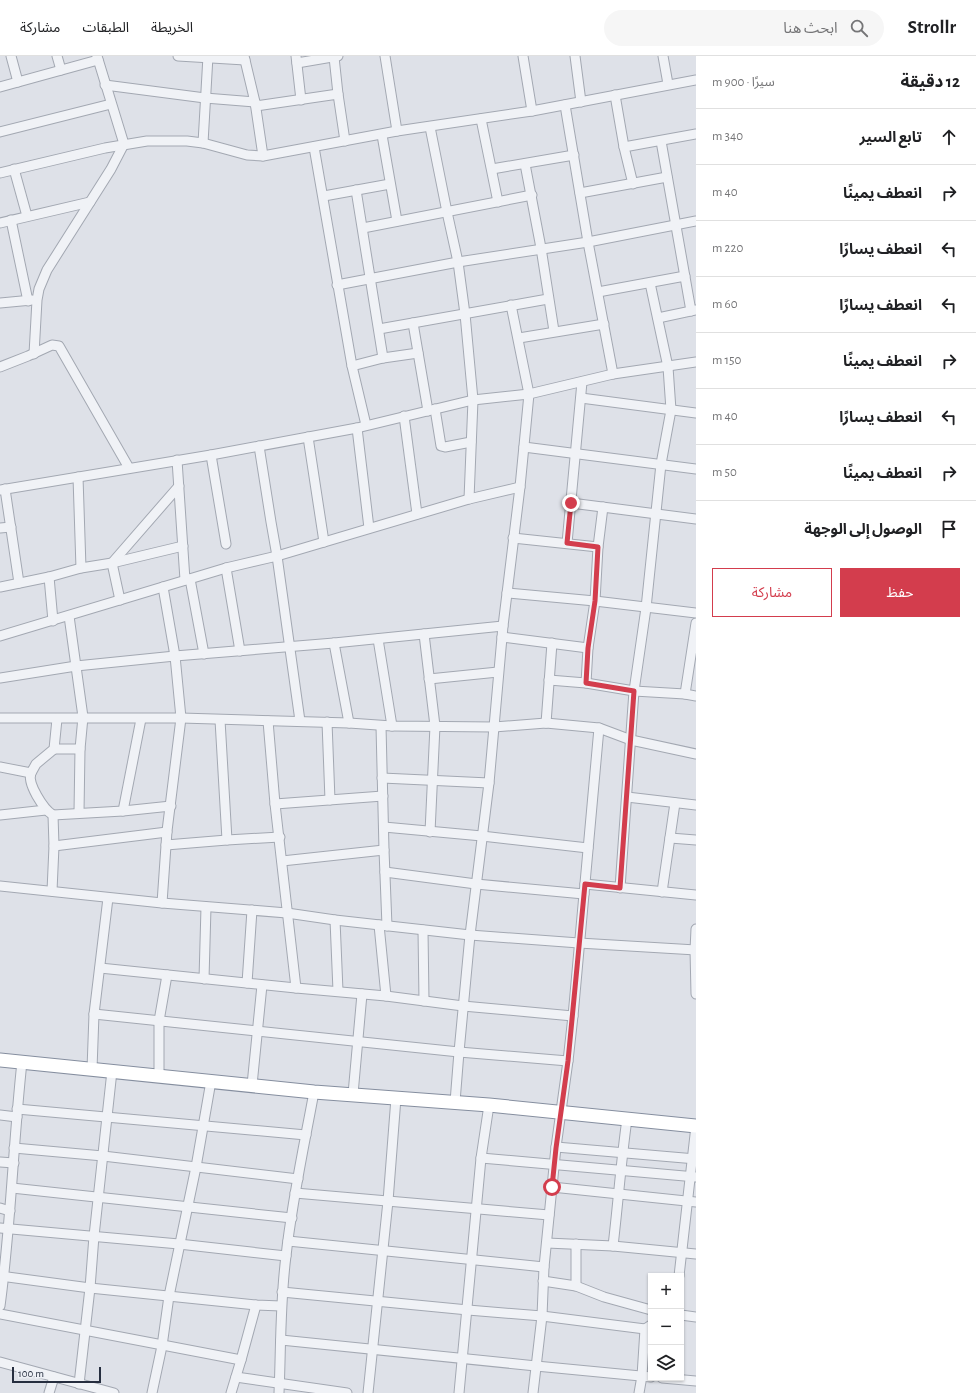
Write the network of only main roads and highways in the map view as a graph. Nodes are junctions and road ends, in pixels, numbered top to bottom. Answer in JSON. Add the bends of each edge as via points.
{"nodes":[{"id":1,"x":0,"y":1060,"type":"edge"},
{"id":2,"x":696,"y":1126,"type":"edge"}],
"edges":[{"from":1,"to":2,"type":"highway","via":[[314,1092],[489,1105]]}]}
